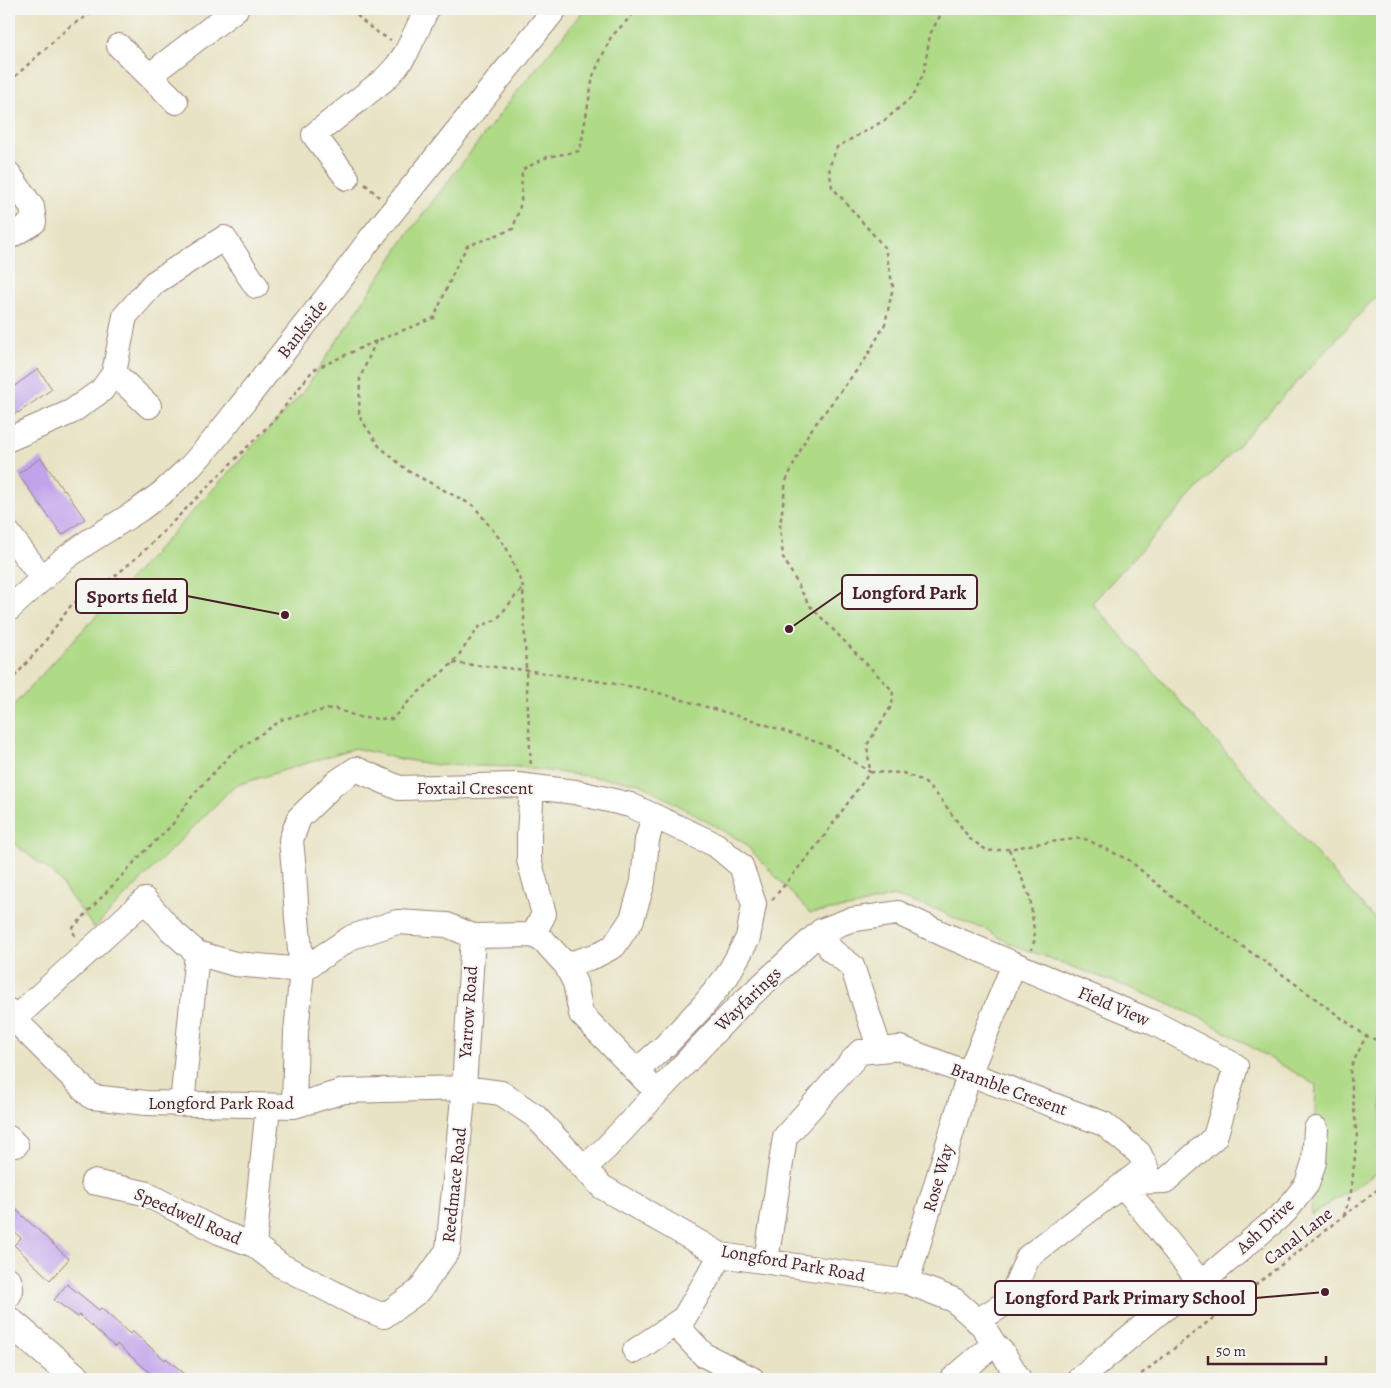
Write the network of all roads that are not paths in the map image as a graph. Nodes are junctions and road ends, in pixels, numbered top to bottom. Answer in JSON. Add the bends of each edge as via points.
{"nodes":[{"id":1,"x":236,"y":9,"type":"edge"},
{"id":2,"x":427,"y":9,"type":"edge"},
{"id":3,"x":554,"y":9,"type":"edge"},
{"id":4,"x":119,"y":46,"type":"dead end"},
{"id":5,"x":150,"y":75,"type":"junction"},
{"id":6,"x":176,"y":102,"type":"dead end"},
{"id":7,"x":9,"y":174,"type":"edge"},
{"id":8,"x":347,"y":178,"type":"road end"},
{"id":9,"x":9,"y":237,"type":"edge"},
{"id":10,"x":256,"y":286,"type":"dead end"},
{"id":11,"x":114,"y":373,"type":"junction"},
{"id":12,"x":149,"y":406,"type":"dead end"},
{"id":13,"x":9,"y":439,"type":"edge"},
{"id":14,"x":9,"y":534,"type":"edge"},
{"id":15,"x":43,"y":578,"type":"junction"},
{"id":16,"x":9,"y":609,"type":"edge"},
{"id":17,"x":532,"y":788,"type":"junction"},
{"id":18,"x":654,"y":816,"type":"junction"},
{"id":19,"x":821,"y":931,"type":"junction"},
{"id":20,"x":533,"y":935,"type":"junction"},
{"id":21,"x":473,"y":936,"type":"junction"},
{"id":22,"x":197,"y":953,"type":"junction"},
{"id":23,"x":566,"y":965,"type":"junction"},
{"id":24,"x":1019,"y":966,"type":"junction"},
{"id":25,"x":302,"y":970,"type":"junction"},
{"id":26,"x":13,"y":1024,"type":"edge"},
{"id":27,"x":880,"y":1050,"type":"junction"},
{"id":28,"x":636,"y":1071,"type":"junction"},
{"id":29,"x":969,"y":1074,"type":"junction"},
{"id":30,"x":464,"y":1088,"type":"junction"},
{"id":31,"x":657,"y":1093,"type":"junction"},
{"id":32,"x":182,"y":1104,"type":"junction"},
{"id":33,"x":268,"y":1106,"type":"junction"},
{"id":34,"x":294,"y":1106,"type":"junction"},
{"id":35,"x":1316,"y":1129,"type":"dead end"},
{"id":36,"x":584,"y":1168,"type":"junction"},
{"id":37,"x":93,"y":1182,"type":"dead end"},
{"id":38,"x":1125,"y":1183,"type":"junction"},
{"id":39,"x":254,"y":1245,"type":"junction"},
{"id":40,"x":721,"y":1255,"type":"junction"},
{"id":41,"x":766,"y":1261,"type":"junction"},
{"id":42,"x":9,"y":1280,"type":"edge"},
{"id":43,"x":907,"y":1282,"type":"junction"},
{"id":44,"x":1201,"y":1283,"type":"junction"},
{"id":45,"x":9,"y":1295,"type":"edge"},
{"id":46,"x":9,"y":1321,"type":"edge"},
{"id":47,"x":977,"y":1321,"type":"junction"},
{"id":48,"x":675,"y":1324,"type":"junction"},
{"id":49,"x":994,"y":1344,"type":"junction"},
{"id":50,"x":635,"y":1351,"type":"dead end"},
{"id":51,"x":77,"y":1379,"type":"edge"},
{"id":52,"x":752,"y":1379,"type":"edge"},
{"id":53,"x":953,"y":1379,"type":"edge"},
{"id":54,"x":1019,"y":1379,"type":"edge"},
{"id":55,"x":1079,"y":1379,"type":"edge"}],
"edges":[{"from":1,"to":5,"type":"street"},
{"from":2,"to":8,"type":"street","via":[[397,66],[314,135]]},
{"from":3,"to":15,"type":"street","name":"Bankside","via":[[191,466],[145,506],[64,559]]},
{"from":4,"to":5,"type":"street"},
{"from":5,"to":6,"type":"street"},
{"from":7,"to":9,"type":"street","via":[[32,207],[34,222]]},
{"from":10,"to":11,"type":"street","via":[[224,238],[154,284],[125,316]]},
{"from":11,"to":12,"type":"street"},
{"from":11,"to":13,"type":"street","via":[[102,390],[71,412]]},
{"from":14,"to":15,"type":"street"},
{"from":15,"to":16,"type":"street","name":"Bankside"},
{"from":17,"to":18,"type":"street","name":"Foxtail Crescent","via":[[593,796],[630,805]]},
{"from":17,"to":20,"type":"street","via":[[529,860],[544,914]]},
{"from":17,"to":25,"type":"street","name":"Foxtail Crescent","via":[[518,785],[399,788],[356,769],[334,784],[298,818],[290,840]]},
{"from":18,"to":23,"type":"street","via":[[647,840],[643,882],[632,919],[614,946]]},
{"from":18,"to":28,"type":"street","name":"Foxtail Crescent","via":[[716,845],[741,866],[754,904],[748,938],[727,976],[665,1046]]},
{"from":19,"to":24,"type":"street","name":"Field View","via":[[850,920],[898,913]]},
{"from":19,"to":27,"type":"street","via":[[831,950],[852,966]]},
{"from":19,"to":31,"type":"street","name":"Wayfarings","via":[[739,1006]]},
{"from":20,"to":21,"type":"street"},
{"from":20,"to":23,"type":"street","via":[[545,942]]},
{"from":21,"to":25,"type":"street","via":[[447,925],[397,922],[352,937]]},
{"from":21,"to":30,"type":"street","name":"Yarrow Road"},
{"from":22,"to":25,"type":"street","via":[[235,964]]},
{"from":22,"to":26,"type":"street","name":"Longford Park Road","via":[[145,900]]},
{"from":22,"to":32,"type":"street"},
{"from":23,"to":28,"type":"street","via":[[575,983],[582,1014]]},
{"from":24,"to":29,"type":"street","name":"Rose Way"},
{"from":24,"to":38,"type":"street","name":"Field View","via":[[1152,1022],[1236,1066],[1215,1137],[1164,1181]]},
{"from":25,"to":34,"type":"street"},
{"from":26,"to":32,"type":"street","name":"Longford Park Road","via":[[92,1097]]},
{"from":27,"to":29,"type":"street","name":"Bramble Cresent","via":[[900,1048]]},
{"from":27,"to":41,"type":"street","name":"Bramble Cresent","via":[[860,1052],[785,1137]]},
{"from":28,"to":31,"type":"street"},
{"from":29,"to":38,"type":"street","name":"Bramble Cresent","via":[[1104,1124],[1139,1153],[1146,1167]]},
{"from":29,"to":43,"type":"street","name":"Rose Way"},
{"from":30,"to":34,"type":"street","name":"Longford Park Road","via":[[344,1091]]},
{"from":30,"to":36,"type":"street","name":"Longford Park Road","via":[[501,1094],[535,1116]]},
{"from":30,"to":39,"type":"street","name":"Reedmace Road","via":[[448,1250],[419,1290],[384,1316],[280,1265]]},
{"from":31,"to":36,"type":"street","name":"Wayfarings"},
{"from":32,"to":33,"type":"street","name":"Longford Park Road"},
{"from":33,"to":34,"type":"street","name":"Longford Park Road"},
{"from":33,"to":39,"type":"street"},
{"from":35,"to":44,"type":"street","name":"Ash Drive","via":[[1314,1162],[1307,1184],[1286,1212]]},
{"from":36,"to":40,"type":"street","name":"Longford Park Road","via":[[602,1187]]},
{"from":37,"to":39,"type":"street","name":"Speedwell Road","via":[[144,1193],[219,1232]]},
{"from":38,"to":44,"type":"street"},
{"from":38,"to":47,"type":"street","name":"Bramble Cresent","via":[[1028,1257],[1009,1301]]},
{"from":40,"to":41,"type":"street","name":"Longford Park Road"},
{"from":40,"to":48,"type":"street","via":[[684,1318]]},
{"from":41,"to":43,"type":"street","name":"Longford Park Road"},
{"from":42,"to":45,"type":"street"},
{"from":43,"to":47,"type":"street","name":"Longford Park Road","via":[[954,1300]]},
{"from":44,"to":55,"type":"street","name":"Ash Drive","via":[[1161,1311]]},
{"from":46,"to":51,"type":"main road"},
{"from":47,"to":49,"type":"street","name":"Longford Park Road"},
{"from":48,"to":50,"type":"street"},
{"from":48,"to":52,"type":"street","via":[[704,1355]]},
{"from":49,"to":53,"type":"street"},
{"from":49,"to":54,"type":"street","name":"Longford Park Road"}]}
